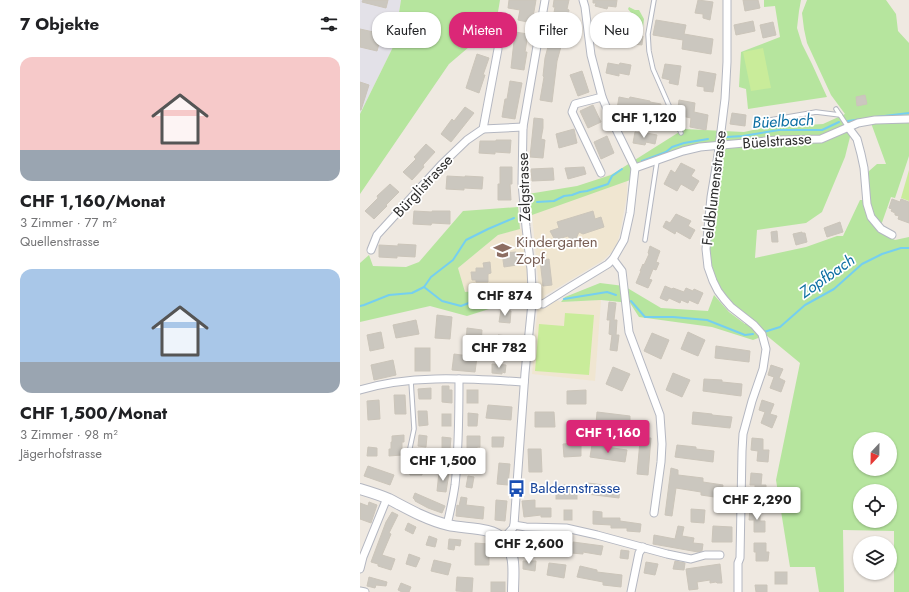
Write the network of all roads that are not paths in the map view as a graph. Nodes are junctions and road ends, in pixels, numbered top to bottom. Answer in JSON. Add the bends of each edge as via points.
{"nodes":[{"id":1,"x":545,"y":0,"type":"edge"},
{"id":2,"x":583,"y":0,"type":"edge"},
{"id":3,"x":654,"y":0,"type":"edge"},
{"id":4,"x":727,"y":0,"type":"edge"},
{"id":5,"x":498,"y":49,"type":"dead end"},
{"id":6,"x":602,"y":97,"type":"junction"},
{"id":7,"x":836,"y":109,"type":"dead end"},
{"id":8,"x":840,"y":115,"type":"junction"},
{"id":9,"x":909,"y":119,"type":"edge"},
{"id":10,"x":764,"y":121,"type":"dead end"},
{"id":11,"x":523,"y":127,"type":"junction"},
{"id":12,"x":848,"y":127,"type":"junction"},
{"id":13,"x":483,"y":129,"type":"junction"},
{"id":14,"x":681,"y":133,"type":"dead end"},
{"id":15,"x":719,"y":145,"type":"junction"},
{"id":16,"x":657,"y":160,"type":"junction"},
{"id":17,"x":635,"y":168,"type":"junction"},
{"id":18,"x":601,"y":173,"type":"dead end"},
{"id":19,"x":892,"y":235,"type":"dead end"},
{"id":20,"x":645,"y":240,"type":"dead end"},
{"id":21,"x":371,"y":250,"type":"dead end"},
{"id":22,"x":613,"y":259,"type":"junction"},
{"id":23,"x":532,"y":303,"type":"junction"},
{"id":24,"x":459,"y":379,"type":"junction"},
{"id":25,"x":411,"y":380,"type":"junction"},
{"id":26,"x":524,"y":382,"type":"junction"},
{"id":27,"x":360,"y":390,"type":"edge"},
{"id":28,"x":410,"y":448,"type":"dead end"},
{"id":29,"x":360,"y":489,"type":"edge"},
{"id":30,"x":387,"y":498,"type":"junction"},
{"id":31,"x":654,"y":513,"type":"dead end"},
{"id":32,"x":447,"y":525,"type":"junction"},
{"id":33,"x":514,"y":525,"type":"junction"},
{"id":34,"x":503,"y":539,"type":"junction"},
{"id":35,"x":643,"y":546,"type":"junction"},
{"id":36,"x":720,"y":555,"type":"dead end"},
{"id":37,"x":360,"y":569,"type":"edge"},
{"id":38,"x":360,"y":591,"type":"edge"},
{"id":39,"x":739,"y":591,"type":"edge"},
{"id":40,"x":365,"y":592,"type":"edge"},
{"id":41,"x":514,"y":592,"type":"edge"},
{"id":42,"x":631,"y":592,"type":"edge"}],
"edges":[{"from":1,"to":11,"type":"street","name":"Zelgstrasse"},
{"from":2,"to":6,"type":"street","via":[[590,55]]},
{"from":3,"to":14,"type":"lane","via":[[648,34],[649,51],[653,69]]},
{"from":4,"to":15,"type":"street","name":"Feldblumenstrasse","via":[[727,78]]},
{"from":5,"to":13,"type":"street"},
{"from":6,"to":17,"type":"street"},
{"from":6,"to":18,"type":"street","via":[[575,104],[572,112]]},
{"from":7,"to":8,"type":"lane"},
{"from":8,"to":10,"type":"lane","via":[[816,112]]},
{"from":8,"to":12,"type":"lane"},
{"from":9,"to":12,"type":"street","name":"Büelstrasse","via":[[875,120]]},
{"from":11,"to":13,"type":"street"},
{"from":11,"to":23,"type":"street","name":"Zelgstrasse","via":[[522,184]]},
{"from":12,"to":15,"type":"street","name":"Büelstrasse","via":[[820,138]]},
{"from":12,"to":19,"type":"street","via":[[856,139],[861,154],[871,217],[881,230]]},
{"from":13,"to":21,"type":"street","name":"Bürglistrasse","via":[[467,140],[426,181],[377,235]]},
{"from":15,"to":16,"type":"street","name":"Büelstrasse","via":[[683,151]]},
{"from":15,"to":39,"type":"street","name":"Feldblumenstrasse","via":[[706,249],[708,267],[712,281],[724,299],[762,334],[766,349],[764,369],[743,434]]},
{"from":16,"to":17,"type":"street","name":"Büelstrasse"},
{"from":16,"to":20,"type":"lane"},
{"from":17,"to":22,"type":"street","via":[[624,240]]},
{"from":22,"to":23,"type":"street","via":[[543,304]]},
{"from":22,"to":31,"type":"street","via":[[622,271],[629,332],[660,415],[661,462]]},
{"from":23,"to":26,"type":"street","name":"Zelgstrasse"},
{"from":24,"to":25,"type":"street"},
{"from":24,"to":26,"type":"street"},
{"from":24,"to":32,"type":"street","via":[[455,484]]},
{"from":25,"to":27,"type":"street"},
{"from":25,"to":28,"type":"lane","via":[[414,429]]},
{"from":26,"to":33,"type":"street","name":"Zelgstrasse"},
{"from":29,"to":30,"type":"street"},
{"from":30,"to":32,"type":"street","via":[[421,516]]},
{"from":30,"to":37,"type":"street"},
{"from":32,"to":34,"type":"street","via":[[491,531]]},
{"from":33,"to":34,"type":"street"},
{"from":33,"to":35,"type":"street","via":[[566,528]]},
{"from":34,"to":41,"type":"street","via":[[513,557]]},
{"from":35,"to":36,"type":"street","via":[[691,559],[705,555]]},
{"from":35,"to":42,"type":"street"},
{"from":38,"to":40,"type":"street"}]}
